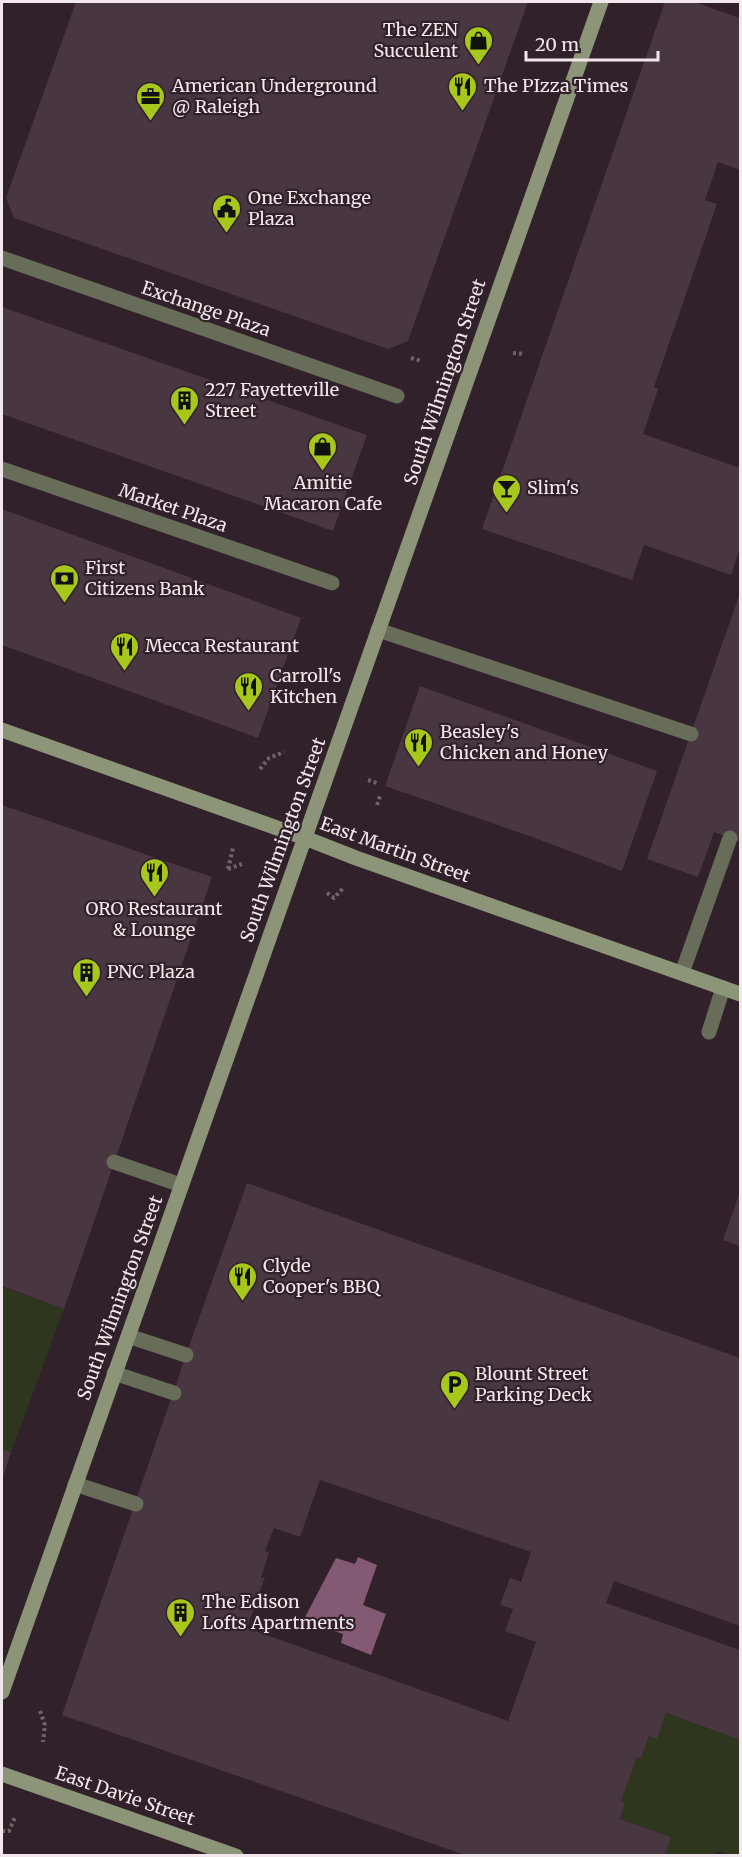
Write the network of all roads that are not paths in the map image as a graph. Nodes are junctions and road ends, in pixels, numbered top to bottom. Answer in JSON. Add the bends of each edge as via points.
{"nodes":[{"id":1,"x":601,"y":2,"type":"edge"},
{"id":2,"x":2,"y":258,"type":"edge"},
{"id":3,"x":397,"y":396,"type":"dead end"},
{"id":4,"x":2,"y":469,"type":"edge"},
{"id":5,"x":332,"y":583,"type":"dead end"},
{"id":6,"x":378,"y":630,"type":"junction"},
{"id":7,"x":2,"y":730,"type":"edge"},
{"id":8,"x":691,"y":735,"type":"dead end"},
{"id":9,"x":305,"y":838,"type":"junction"},
{"id":10,"x":730,"y":838,"type":"dead end"},
{"id":11,"x":682,"y":973,"type":"junction"},
{"id":12,"x":723,"y":988,"type":"junction"},
{"id":13,"x":741,"y":994,"type":"edge"},
{"id":14,"x":709,"y":1032,"type":"dead end"},
{"id":15,"x":114,"y":1162,"type":"dead end"},
{"id":16,"x":181,"y":1185,"type":"junction"},
{"id":17,"x":128,"y":1336,"type":"junction"},
{"id":18,"x":186,"y":1355,"type":"dead end"},
{"id":19,"x":114,"y":1373,"type":"junction"},
{"id":20,"x":174,"y":1393,"type":"dead end"},
{"id":21,"x":75,"y":1484,"type":"junction"},
{"id":22,"x":136,"y":1504,"type":"dead end"},
{"id":23,"x":2,"y":1692,"type":"edge"},
{"id":24,"x":2,"y":1774,"type":"edge"},
{"id":25,"x":236,"y":1856,"type":"edge"}],
"edges":[{"from":1,"to":6,"type":"main road","name":"South Wilmington Street"},
{"from":2,"to":3,"type":"street","name":"Exchange Plaza"},
{"from":4,"to":5,"type":"street","name":"Market Plaza"},
{"from":6,"to":8,"type":"street"},
{"from":6,"to":9,"type":"main road","name":"South Wilmington Street"},
{"from":7,"to":9,"type":"main road","name":"East Martin Street"},
{"from":9,"to":11,"type":"main road","name":"East Martin Street"},
{"from":9,"to":16,"type":"main road","name":"South Wilmington Street"},
{"from":10,"to":11,"type":"street"},
{"from":11,"to":12,"type":"main road","name":"East Martin Street"},
{"from":12,"to":13,"type":"main road","name":"East Martin Street"},
{"from":12,"to":14,"type":"street"},
{"from":15,"to":16,"type":"street"},
{"from":16,"to":17,"type":"main road","name":"South Wilmington Street"},
{"from":17,"to":18,"type":"street"},
{"from":17,"to":19,"type":"main road","name":"South Wilmington Street"},
{"from":19,"to":20,"type":"street"},
{"from":19,"to":21,"type":"main road","name":"South Wilmington Street"},
{"from":21,"to":22,"type":"street"},
{"from":21,"to":23,"type":"main road","name":"South Wilmington Street"},
{"from":24,"to":25,"type":"main road","name":"East Davie Street"}]}
